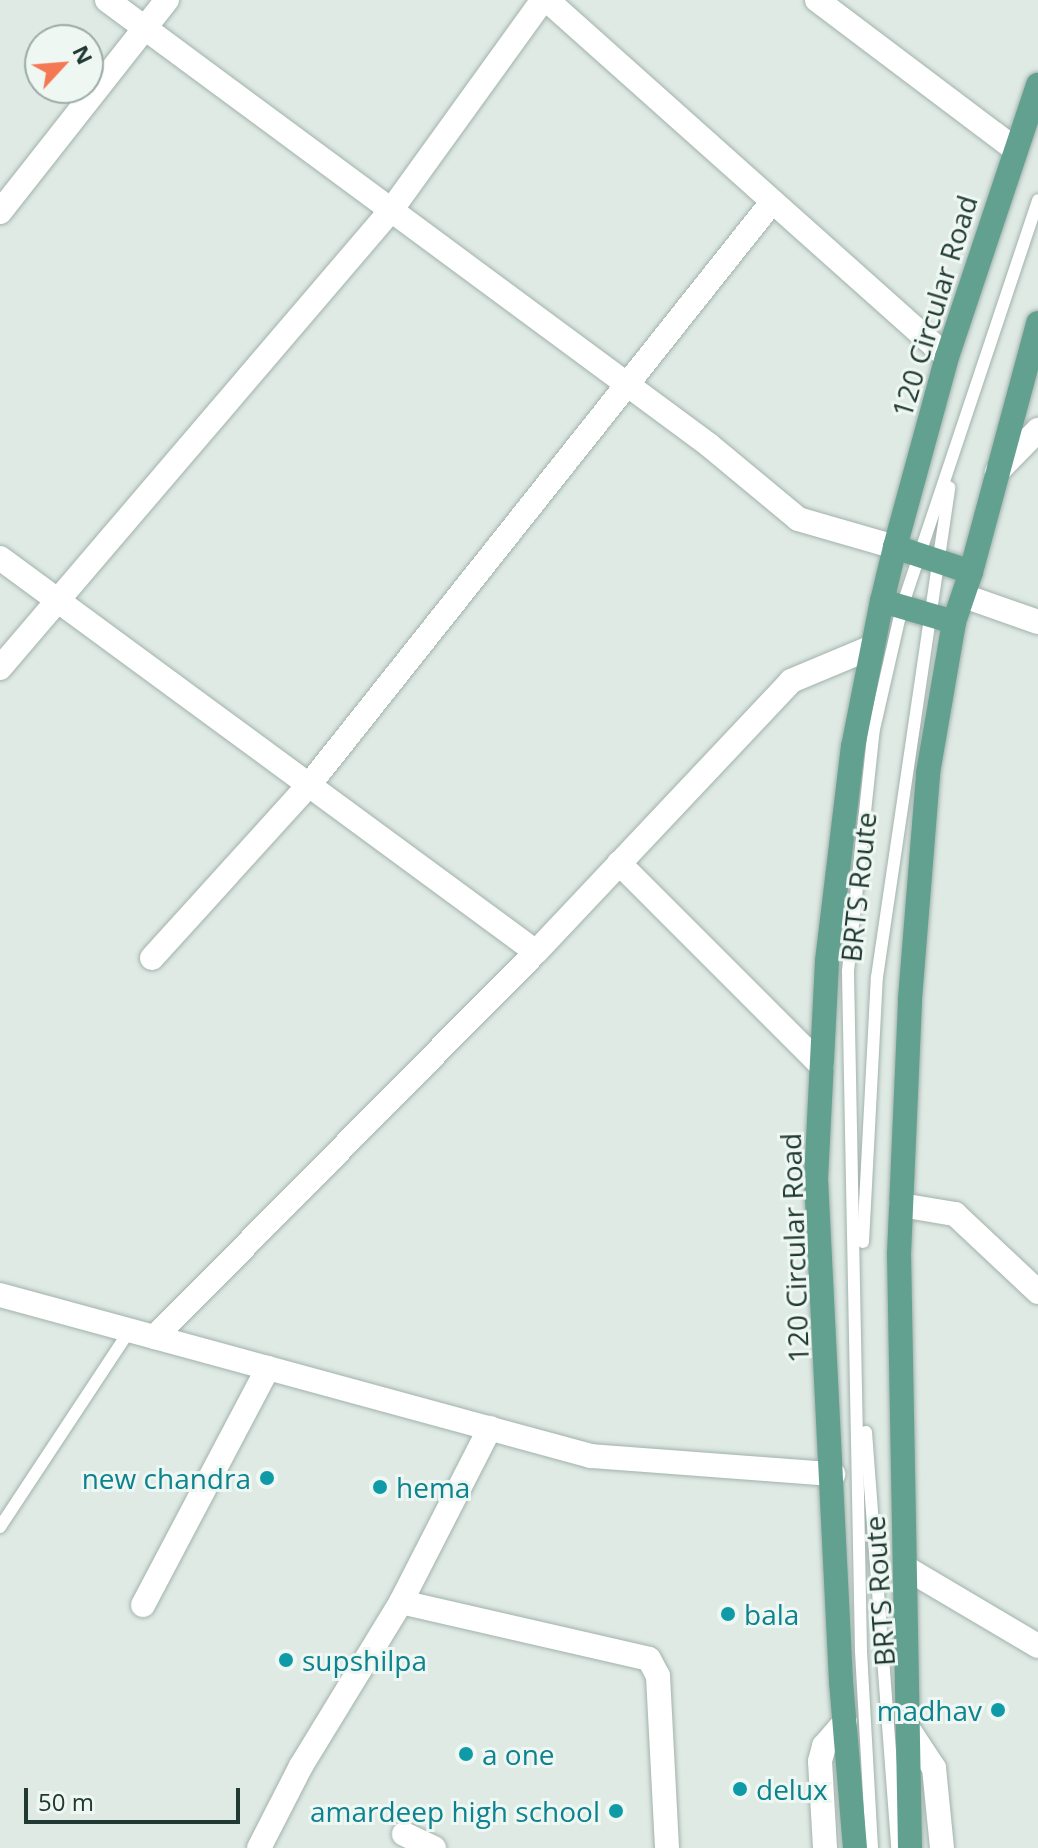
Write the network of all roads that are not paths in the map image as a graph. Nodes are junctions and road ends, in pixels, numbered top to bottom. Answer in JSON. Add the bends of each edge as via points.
{"nodes":[{"id":1,"x":107,"y":0,"type":"edge"},
{"id":2,"x":167,"y":0,"type":"edge"},
{"id":3,"x":545,"y":0,"type":"edge"},
{"id":4,"x":817,"y":0,"type":"edge"},
{"id":5,"x":144,"y":28,"type":"junction"},
{"id":6,"x":1038,"y":85,"type":"edge"},
{"id":7,"x":1015,"y":149,"type":"junction"},
{"id":8,"x":1038,"y":200,"type":"edge"},
{"id":9,"x":772,"y":202,"type":"junction"},
{"id":10,"x":392,"y":209,"type":"junction"},
{"id":11,"x":0,"y":212,"type":"edge"},
{"id":12,"x":1038,"y":323,"type":"edge"},
{"id":13,"x":947,"y":357,"type":"junction"},
{"id":14,"x":624,"y":383,"type":"junction"},
{"id":15,"x":1038,"y":430,"type":"edge"},
{"id":16,"x":955,"y":452,"type":"junction"},
{"id":17,"x":997,"y":472,"type":"junction"},
{"id":18,"x":895,"y":547,"type":"junction"},
{"id":19,"x":928,"y":557,"type":"junction"},
{"id":20,"x":0,"y":558,"type":"edge"},
{"id":21,"x":971,"y":572,"type":"junction"},
{"id":22,"x":964,"y":596,"type":"junction"},
{"id":23,"x":60,"y":602,"type":"junction"},
{"id":24,"x":892,"y":604,"type":"junction"},
{"id":25,"x":929,"y":615,"type":"junction"},
{"id":26,"x":954,"y":622,"type":"junction"},
{"id":27,"x":1038,"y":622,"type":"edge"},
{"id":28,"x":870,"y":648,"type":"junction"},
{"id":29,"x":0,"y":668,"type":"edge"},
{"id":30,"x":309,"y":785,"type":"junction"},
{"id":31,"x":619,"y":863,"type":"junction"},
{"id":32,"x":536,"y":952,"type":"junction"},
{"id":33,"x":152,"y":958,"type":"dead end"},
{"id":34,"x":822,"y":1066,"type":"junction"},
{"id":35,"x":901,"y":1205,"type":"junction"},
{"id":36,"x":1038,"y":1292,"type":"edge"},
{"id":37,"x":0,"y":1295,"type":"edge"},
{"id":38,"x":130,"y":1330,"type":"junction"},
{"id":39,"x":858,"y":1334,"type":"junction"},
{"id":40,"x":155,"y":1337,"type":"junction"},
{"id":41,"x":268,"y":1368,"type":"junction"},
{"id":42,"x":490,"y":1428,"type":"junction"},
{"id":43,"x":833,"y":1474,"type":"junction"},
{"id":44,"x":0,"y":1527,"type":"edge"},
{"id":45,"x":906,"y":1568,"type":"junction"},
{"id":46,"x":401,"y":1602,"type":"junction"},
{"id":47,"x":143,"y":1605,"type":"dead end"},
{"id":48,"x":1038,"y":1646,"type":"edge"},
{"id":49,"x":845,"y":1722,"type":"junction"},
{"id":50,"x":911,"y":1733,"type":"junction"},
{"id":51,"x":404,"y":1834,"type":"dead end"},
{"id":52,"x":259,"y":1848,"type":"edge"},
{"id":53,"x":434,"y":1848,"type":"edge"},
{"id":54,"x":667,"y":1848,"type":"edge"},
{"id":55,"x":825,"y":1848,"type":"edge"},
{"id":56,"x":855,"y":1848,"type":"edge"},
{"id":57,"x":872,"y":1848,"type":"edge"},
{"id":58,"x":897,"y":1848,"type":"edge"},
{"id":59,"x":910,"y":1848,"type":"edge"},
{"id":60,"x":942,"y":1848,"type":"edge"}],
"edges":[{"from":1,"to":5,"type":"street"},
{"from":2,"to":5,"type":"street"},
{"from":3,"to":9,"type":"street"},
{"from":3,"to":10,"type":"street"},
{"from":4,"to":7,"type":"street"},
{"from":5,"to":10,"type":"street"},
{"from":5,"to":11,"type":"street"},
{"from":6,"to":7,"type":"main road","name":"120 Circular Road"},
{"from":7,"to":13,"type":"main road","name":"120 Circular Road"},
{"from":8,"to":16,"type":"lane","name":"BRTS Route"},
{"from":9,"to":13,"type":"street"},
{"from":9,"to":14,"type":"street"},
{"from":10,"to":14,"type":"street"},
{"from":10,"to":23,"type":"street"},
{"from":12,"to":17,"type":"main road"},
{"from":13,"to":18,"type":"main road","name":"120 Circular Road"},
{"from":14,"to":18,"type":"street","via":[[798,519]]},
{"from":14,"to":30,"type":"street"},
{"from":15,"to":17,"type":"street"},
{"from":16,"to":19,"type":"lane","name":"BRTS Route"},
{"from":16,"to":19,"type":"lane","name":"BRTS Route"},
{"from":17,"to":21,"type":"main road"},
{"from":18,"to":19,"type":"main road"},
{"from":18,"to":24,"type":"main road","name":"120 Circular Road"},
{"from":19,"to":21,"type":"main road"},
{"from":19,"to":24,"type":"lane","name":"BRTS Route"},
{"from":19,"to":25,"type":"lane","name":"BRTS Route"},
{"from":20,"to":23,"type":"street"},
{"from":21,"to":22,"type":"main road"},
{"from":22,"to":26,"type":"main road"},
{"from":22,"to":27,"type":"street"},
{"from":23,"to":29,"type":"street"},
{"from":23,"to":30,"type":"street"},
{"from":24,"to":25,"type":"main road"},
{"from":24,"to":28,"type":"main road","name":"120 Circular Road"},
{"from":24,"to":39,"type":"lane","name":"BRTS Route","via":[[848,971]]},
{"from":25,"to":26,"type":"main road"},
{"from":25,"to":39,"type":"lane","name":"BRTS Route","via":[[877,977]]},
{"from":26,"to":35,"type":"main road","via":[[928,773]]},
{"from":28,"to":31,"type":"street","via":[[791,681]]},
{"from":28,"to":34,"type":"main road","name":"120 Circular Road","via":[[827,961]]},
{"from":30,"to":32,"type":"street"},
{"from":30,"to":33,"type":"street"},
{"from":31,"to":32,"type":"street"},
{"from":31,"to":34,"type":"street"},
{"from":32,"to":40,"type":"street"},
{"from":34,"to":43,"type":"main road","name":"120 Circular Road","via":[[816,1179]]},
{"from":35,"to":36,"type":"street","via":[[955,1214]]},
{"from":35,"to":45,"type":"main road"},
{"from":37,"to":38,"type":"street"},
{"from":38,"to":40,"type":"street"},
{"from":38,"to":44,"type":"lane"},
{"from":39,"to":57,"type":"lane","name":"BRTS Route","via":[[861,1650]]},
{"from":39,"to":58,"type":"lane","name":"BRTS Route"},
{"from":40,"to":41,"type":"street"},
{"from":41,"to":42,"type":"street"},
{"from":41,"to":47,"type":"street"},
{"from":42,"to":43,"type":"street","via":[[591,1456]]},
{"from":42,"to":46,"type":"street"},
{"from":43,"to":49,"type":"main road","name":"120 Circular Road"},
{"from":45,"to":48,"type":"street"},
{"from":45,"to":50,"type":"main road"},
{"from":46,"to":52,"type":"street","via":[[301,1766]]},
{"from":46,"to":54,"type":"street","via":[[649,1659],[658,1676]]},
{"from":49,"to":55,"type":"street","via":[[824,1746],[820,1761]]},
{"from":49,"to":56,"type":"main road","name":"120 Circular Road"},
{"from":50,"to":59,"type":"main road"},
{"from":50,"to":60,"type":"street","via":[[934,1768]]},
{"from":51,"to":53,"type":"street"}]}
